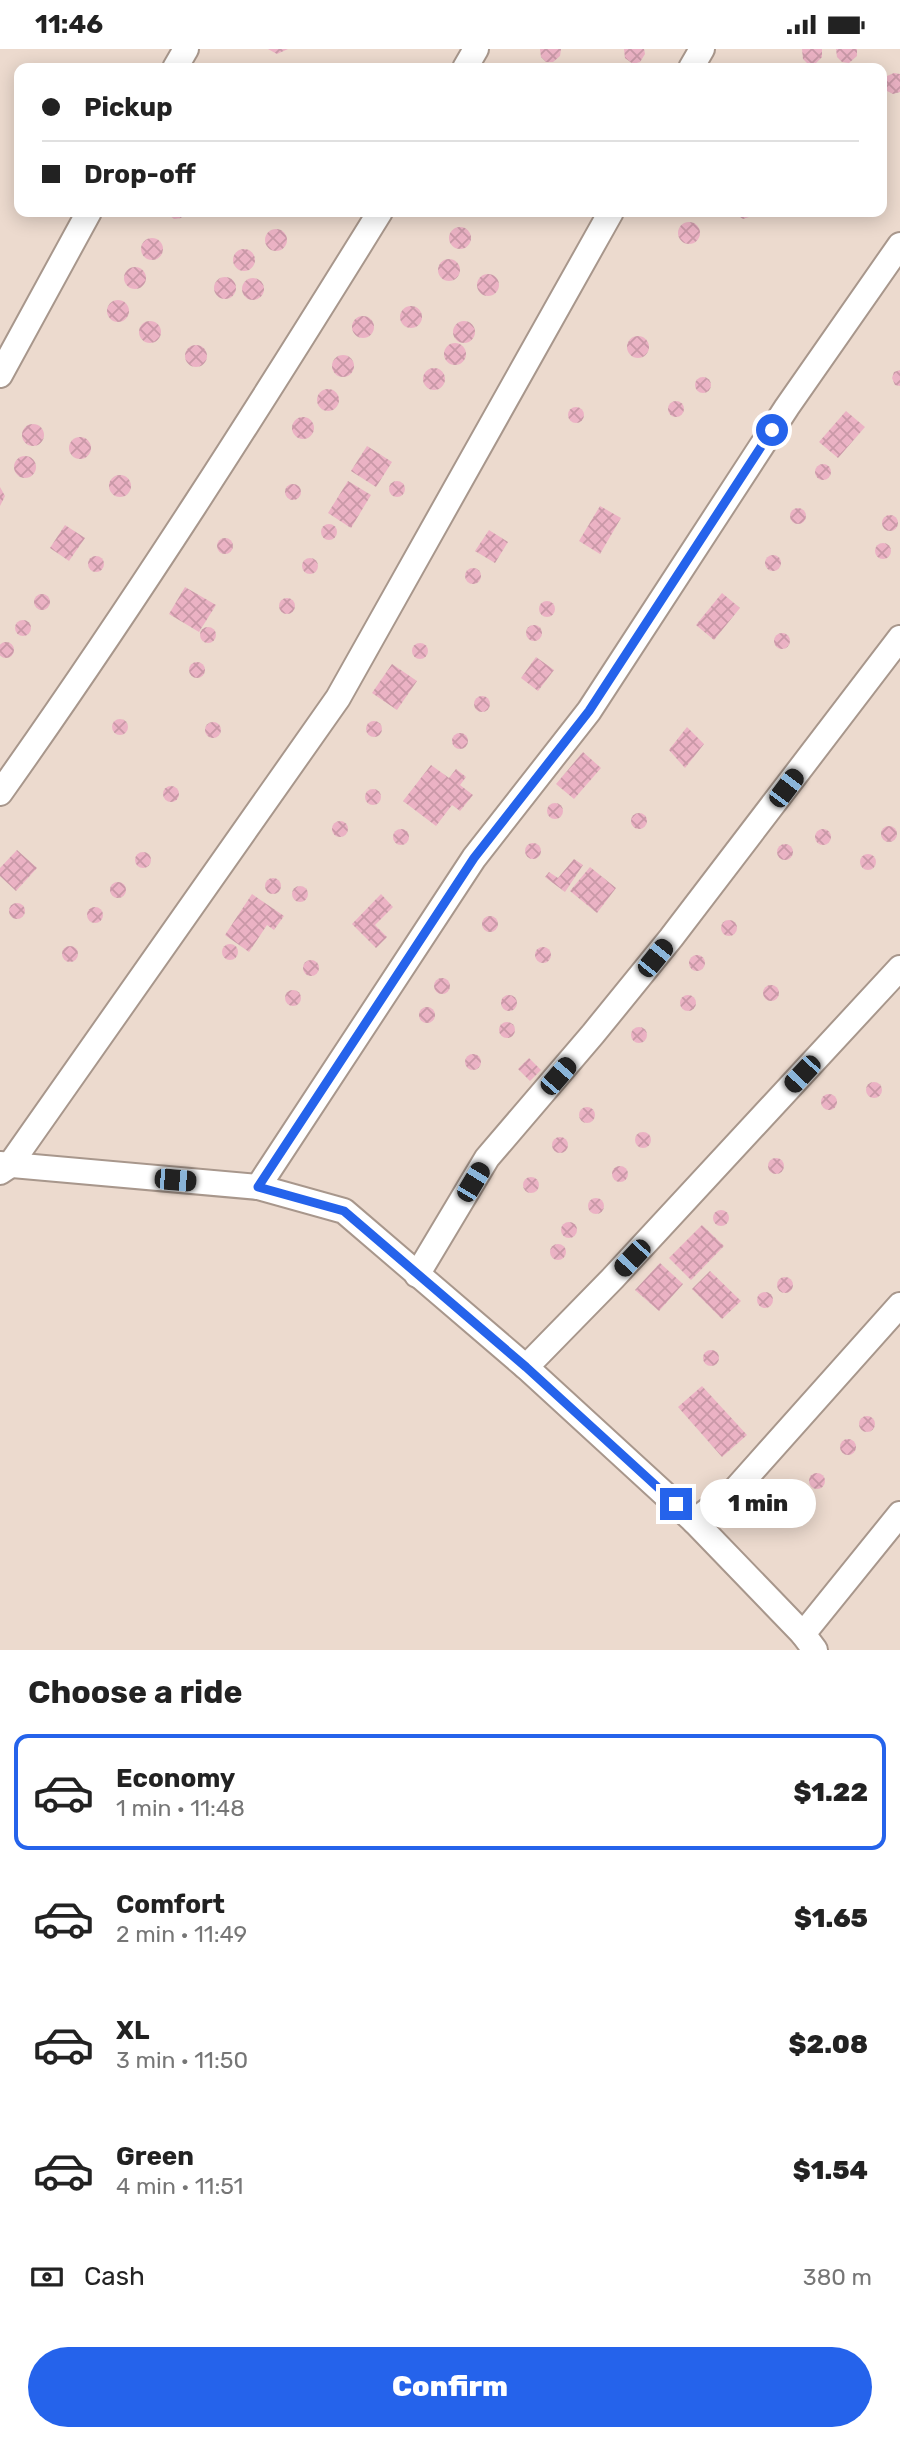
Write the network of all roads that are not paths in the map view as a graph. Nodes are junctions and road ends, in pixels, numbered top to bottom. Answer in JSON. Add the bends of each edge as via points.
{"nodes":[{"id":1,"x":86,"y":217,"type":"edge"},
{"id":2,"x":377,"y":217,"type":"edge"},
{"id":3,"x":608,"y":217,"type":"edge"},
{"id":4,"x":900,"y":246,"type":"edge"},
{"id":5,"x":0,"y":375,"type":"edge"},
{"id":6,"x":900,"y":638,"type":"edge"},
{"id":7,"x":0,"y":793,"type":"edge"},
{"id":8,"x":900,"y":968,"type":"edge"},
{"id":9,"x":3,"y":1167,"type":"edge"},
{"id":10,"x":258,"y":1187,"type":"junction"},
{"id":11,"x":417,"y":1275,"type":"junction"},
{"id":12,"x":900,"y":1305,"type":"edge"},
{"id":13,"x":526,"y":1367,"type":"junction"},
{"id":14,"x":900,"y":1514,"type":"edge"},
{"id":15,"x":694,"y":1521,"type":"junction"},
{"id":16,"x":809,"y":1642,"type":"edge"}],
"edges":[{"from":1,"to":5,"type":"street"},
{"from":2,"to":7,"type":"street","via":[[265,397]]},
{"from":3,"to":9,"type":"street","via":[[338,698]]},
{"from":4,"to":10,"type":"street","via":[[787,407],[589,711],[474,858]]},
{"from":6,"to":11,"type":"street","via":[[671,938],[487,1158]]},
{"from":8,"to":13,"type":"street"},
{"from":9,"to":10,"type":"street"},
{"from":10,"to":11,"type":"street","via":[[344,1211]]},
{"from":11,"to":13,"type":"street"},
{"from":12,"to":15,"type":"street","via":[[734,1491]]},
{"from":13,"to":15,"type":"street"},
{"from":14,"to":16,"type":"street"},
{"from":15,"to":16,"type":"street"}]}
